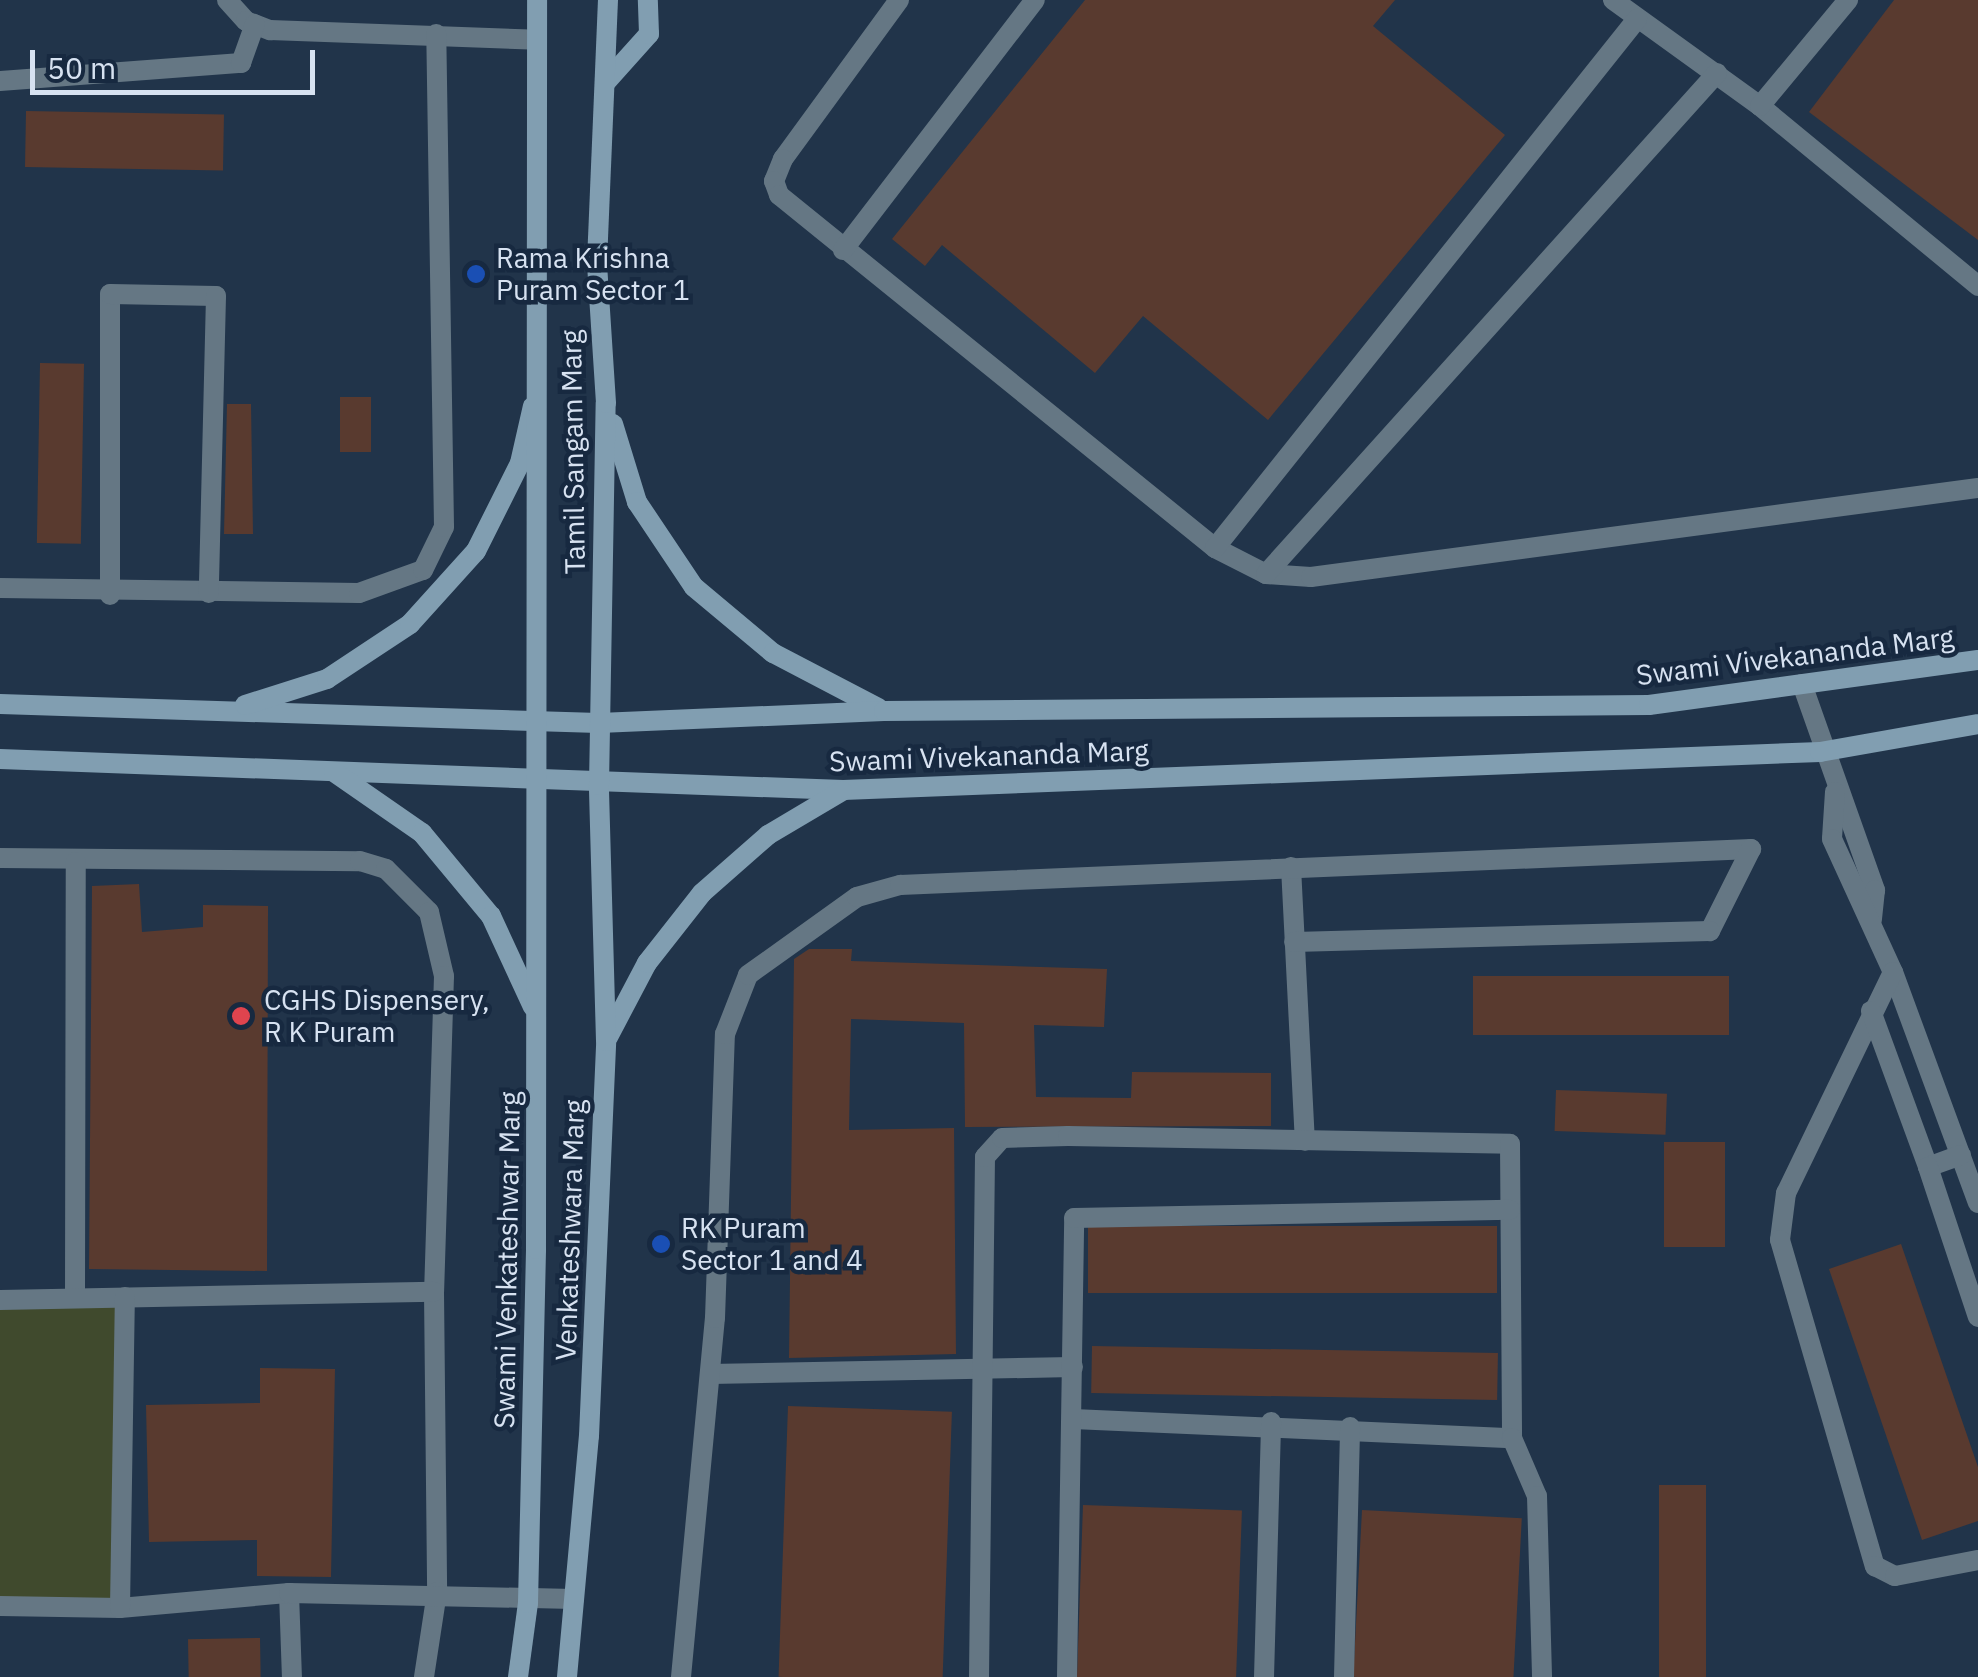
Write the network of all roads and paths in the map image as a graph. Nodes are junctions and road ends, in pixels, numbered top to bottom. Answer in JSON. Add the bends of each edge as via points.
{"nodes":[{"id":1,"x":227,"y":0,"type":"edge"},
{"id":2,"x":537,"y":0,"type":"edge"},
{"id":3,"x":608,"y":0,"type":"edge"},
{"id":4,"x":648,"y":0,"type":"edge"},
{"id":5,"x":900,"y":0,"type":"edge"},
{"id":6,"x":1035,"y":0,"type":"edge"},
{"id":7,"x":1613,"y":0,"type":"edge"},
{"id":8,"x":1848,"y":0,"type":"edge"},
{"id":9,"x":1637,"y":20,"type":"junction"},
{"id":10,"x":255,"y":24,"type":"junction"},
{"id":11,"x":436,"y":34,"type":"junction"},
{"id":12,"x":536,"y":40,"type":"junction"},
{"id":13,"x":1717,"y":73,"type":"junction"},
{"id":14,"x":0,"y":81,"type":"edge"},
{"id":15,"x":605,"y":82,"type":"junction"},
{"id":16,"x":1760,"y":106,"type":"junction"},
{"id":17,"x":843,"y":250,"type":"junction"},
{"id":18,"x":1978,"y":286,"type":"edge"},
{"id":19,"x":541,"y":367,"type":"junction"},
{"id":20,"x":606,"y":403,"type":"junction"},
{"id":21,"x":1978,"y":488,"type":"edge"},
{"id":22,"x":1215,"y":548,"type":"junction"},
{"id":23,"x":1266,"y":574,"type":"junction"},
{"id":24,"x":0,"y":588,"type":"edge"},
{"id":25,"x":209,"y":593,"type":"junction"},
{"id":26,"x":110,"y":595,"type":"junction"},
{"id":27,"x":1978,"y":660,"type":"edge"},
{"id":28,"x":1802,"y":684,"type":"junction"},
{"id":29,"x":0,"y":704,"type":"edge"},
{"id":30,"x":234,"y":709,"type":"junction"},
{"id":31,"x":884,"y":711,"type":"junction"},
{"id":32,"x":540,"y":722,"type":"junction"},
{"id":33,"x":599,"y":723,"type":"junction"},
{"id":34,"x":1978,"y":724,"type":"edge"},
{"id":35,"x":1820,"y":752,"type":"junction"},
{"id":36,"x":0,"y":759,"type":"edge"},
{"id":37,"x":334,"y":772,"type":"junction"},
{"id":38,"x":537,"y":782,"type":"junction"},
{"id":39,"x":599,"y":785,"type":"junction"},
{"id":40,"x":844,"y":790,"type":"junction"},
{"id":41,"x":0,"y":858,"type":"edge"},
{"id":42,"x":76,"y":862,"type":"junction"},
{"id":43,"x":1292,"y":867,"type":"junction"},
{"id":44,"x":1294,"y":942,"type":"junction"},
{"id":45,"x":1892,"y":972,"type":"junction"},
{"id":46,"x":1871,"y":1011,"type":"junction"},
{"id":47,"x":536,"y":1013,"type":"junction"},
{"id":48,"x":606,"y":1041,"type":"junction"},
{"id":49,"x":1305,"y":1141,"type":"junction"},
{"id":50,"x":1962,"y":1155,"type":"junction"},
{"id":51,"x":1928,"y":1166,"type":"junction"},
{"id":52,"x":1978,"y":1203,"type":"edge"},
{"id":53,"x":1510,"y":1210,"type":"junction"},
{"id":54,"x":434,"y":1292,"type":"junction"},
{"id":55,"x":125,"y":1296,"type":"junction"},
{"id":56,"x":75,"y":1298,"type":"junction"},
{"id":57,"x":0,"y":1300,"type":"edge"},
{"id":58,"x":1978,"y":1317,"type":"edge"},
{"id":59,"x":981,"y":1366,"type":"junction"},
{"id":60,"x":1073,"y":1367,"type":"junction"},
{"id":61,"x":710,"y":1374,"type":"junction"},
{"id":62,"x":1074,"y":1419,"type":"junction"},
{"id":63,"x":1271,"y":1422,"type":"junction"},
{"id":64,"x":1350,"y":1428,"type":"junction"},
{"id":65,"x":1512,"y":1438,"type":"junction"},
{"id":66,"x":1978,"y":1560,"type":"edge"},
{"id":67,"x":437,"y":1592,"type":"junction"},
{"id":68,"x":528,"y":1593,"type":"junction"},
{"id":69,"x":290,"y":1594,"type":"junction"},
{"id":70,"x":574,"y":1598,"type":"junction"},
{"id":71,"x":0,"y":1606,"type":"edge"},
{"id":72,"x":120,"y":1608,"type":"junction"},
{"id":73,"x":292,"y":1677,"type":"edge"},
{"id":74,"x":424,"y":1677,"type":"edge"},
{"id":75,"x":518,"y":1677,"type":"edge"},
{"id":76,"x":567,"y":1677,"type":"edge"},
{"id":77,"x":681,"y":1677,"type":"edge"},
{"id":78,"x":979,"y":1677,"type":"edge"},
{"id":79,"x":1067,"y":1677,"type":"edge"},
{"id":80,"x":1264,"y":1677,"type":"edge"},
{"id":81,"x":1344,"y":1677,"type":"edge"},
{"id":82,"x":1542,"y":1677,"type":"edge"}],
"edges":[{"from":1,"to":10,"type":"street"},
{"from":2,"to":12,"type":"street","name":"Tamil Sangam Marg"},
{"from":3,"to":15,"type":"street","name":"Tamil Sangam Marg"},
{"from":4,"to":15,"type":"street","via":[[648,34]]},
{"from":5,"to":17,"type":"street","via":[[775,172],[779,195]]},
{"from":6,"to":17,"type":"street"},
{"from":7,"to":9,"type":"street"},
{"from":8,"to":16,"type":"street"},
{"from":9,"to":13,"type":"street"},
{"from":9,"to":22,"type":"street"},
{"from":10,"to":11,"type":"street"},
{"from":10,"to":14,"type":"street","via":[[241,64]]},
{"from":11,"to":12,"type":"street"},
{"from":11,"to":25,"type":"street","via":[[444,527],[436,549],[412,579],[385,590]]},
{"from":12,"to":19,"type":"street","name":"Tamil Sangam Marg"},
{"from":13,"to":16,"type":"street"},
{"from":13,"to":23,"type":"street"},
{"from":15,"to":20,"type":"street","name":"Tamil Sangam Marg","via":[[598,262]]},
{"from":16,"to":18,"type":"street"},
{"from":17,"to":22,"type":"street"},
{"from":19,"to":30,"type":"street","via":[[520,463],[476,551],[410,624],[327,678]]},
{"from":19,"to":32,"type":"street","name":"Tamil Sangam Marg"},
{"from":20,"to":31,"type":"street","via":[[636,502],[694,587],[773,653]]},
{"from":20,"to":33,"type":"street","name":"Tamil Sangam Marg"},
{"from":21,"to":23,"type":"street","via":[[1312,577]]},
{"from":22,"to":23,"type":"street"},
{"from":24,"to":26,"type":"street"},
{"from":25,"to":26,"type":"street"},
{"from":25,"to":26,"type":"street","via":[[216,296],[110,294]]},
{"from":27,"to":28,"type":"street","name":"Swami Vivekananda Marg"},
{"from":28,"to":31,"type":"street","name":"Swami Vivekananda Marg","via":[[1649,705]]},
{"from":28,"to":35,"type":"street"},
{"from":29,"to":30,"type":"street","name":"Swami Vivekananda Marg"},
{"from":30,"to":32,"type":"street","name":"Swami Vivekananda Marg"},
{"from":31,"to":33,"type":"street","name":"Swami Vivekananda Marg"},
{"from":32,"to":33,"type":"street","name":"Swami Vivekananda Marg"},
{"from":32,"to":38,"type":"street","name":"Tamil Sangam Marg"},
{"from":33,"to":39,"type":"street","name":"Tamil Sangam Marg"},
{"from":34,"to":35,"type":"street","name":"Swami Vivekananda Marg"},
{"from":35,"to":40,"type":"street","name":"Swami Vivekananda Marg"},
{"from":35,"to":45,"type":"street","via":[[1835,792],[1832,840]]},
{"from":36,"to":37,"type":"street","name":"Swami Vivekananda Marg"},
{"from":37,"to":38,"type":"street","name":"Swami Vivekananda Marg"},
{"from":37,"to":47,"type":"street","via":[[422,833],[491,916]]},
{"from":38,"to":39,"type":"street","name":"Swami Vivekananda Marg"},
{"from":38,"to":47,"type":"street","name":"Swami Venkateshwar Marg"},
{"from":39,"to":40,"type":"street","name":"Swami Vivekananda Marg"},
{"from":39,"to":48,"type":"street","name":"Venkateshwara Marg"},
{"from":40,"to":48,"type":"street","via":[[768,835],[702,893],[646,963]]},
{"from":41,"to":42,"type":"street"},
{"from":42,"to":54,"type":"street","via":[[360,861],[386,869],[430,912],[444,976]]},
{"from":42,"to":56,"type":"street"},
{"from":43,"to":44,"type":"street"},
{"from":43,"to":44,"type":"street","via":[[1751,849],[1710,931]]},
{"from":43,"to":61,"type":"street","via":[[900,885],[857,897],[748,974],[725,1034]]},
{"from":44,"to":49,"type":"street"},
{"from":45,"to":46,"type":"street"},
{"from":45,"to":50,"type":"street"},
{"from":46,"to":51,"type":"street"},
{"from":46,"to":66,"type":"street","via":[[1786,1192],[1780,1240],[1875,1566],[1894,1576]]},
{"from":47,"to":68,"type":"street","name":"Swami Venkateshwar Marg"},
{"from":48,"to":70,"type":"street","name":"Venkateshwara Marg"},
{"from":49,"to":53,"type":"street","via":[[1510,1144]]},
{"from":49,"to":59,"type":"street","via":[[1026,1136],[991,1144],[982,1176]]},
{"from":50,"to":51,"type":"street"},
{"from":50,"to":52,"type":"street"},
{"from":51,"to":58,"type":"street"},
{"from":53,"to":60,"type":"street","via":[[1074,1218]]},
{"from":53,"to":65,"type":"street"},
{"from":54,"to":55,"type":"street"},
{"from":54,"to":67,"type":"street"},
{"from":55,"to":56,"type":"street"},
{"from":55,"to":72,"type":"street"},
{"from":56,"to":57,"type":"street"},
{"from":59,"to":60,"type":"street"},
{"from":59,"to":61,"type":"street"},
{"from":59,"to":78,"type":"street"},
{"from":60,"to":62,"type":"street"},
{"from":61,"to":77,"type":"street"},
{"from":62,"to":63,"type":"street"},
{"from":62,"to":79,"type":"street"},
{"from":63,"to":64,"type":"street"},
{"from":63,"to":80,"type":"street"},
{"from":64,"to":65,"type":"street"},
{"from":64,"to":81,"type":"street"},
{"from":65,"to":82,"type":"street","via":[[1537,1496]]},
{"from":67,"to":68,"type":"street"},
{"from":67,"to":69,"type":"street"},
{"from":67,"to":74,"type":"street"},
{"from":68,"to":70,"type":"street"},
{"from":68,"to":75,"type":"street","name":"Swami Venkateshwar Marg"},
{"from":69,"to":72,"type":"street"},
{"from":69,"to":73,"type":"street"},
{"from":70,"to":76,"type":"street","name":"Venkateshwara Marg"},
{"from":71,"to":72,"type":"street"}]}
